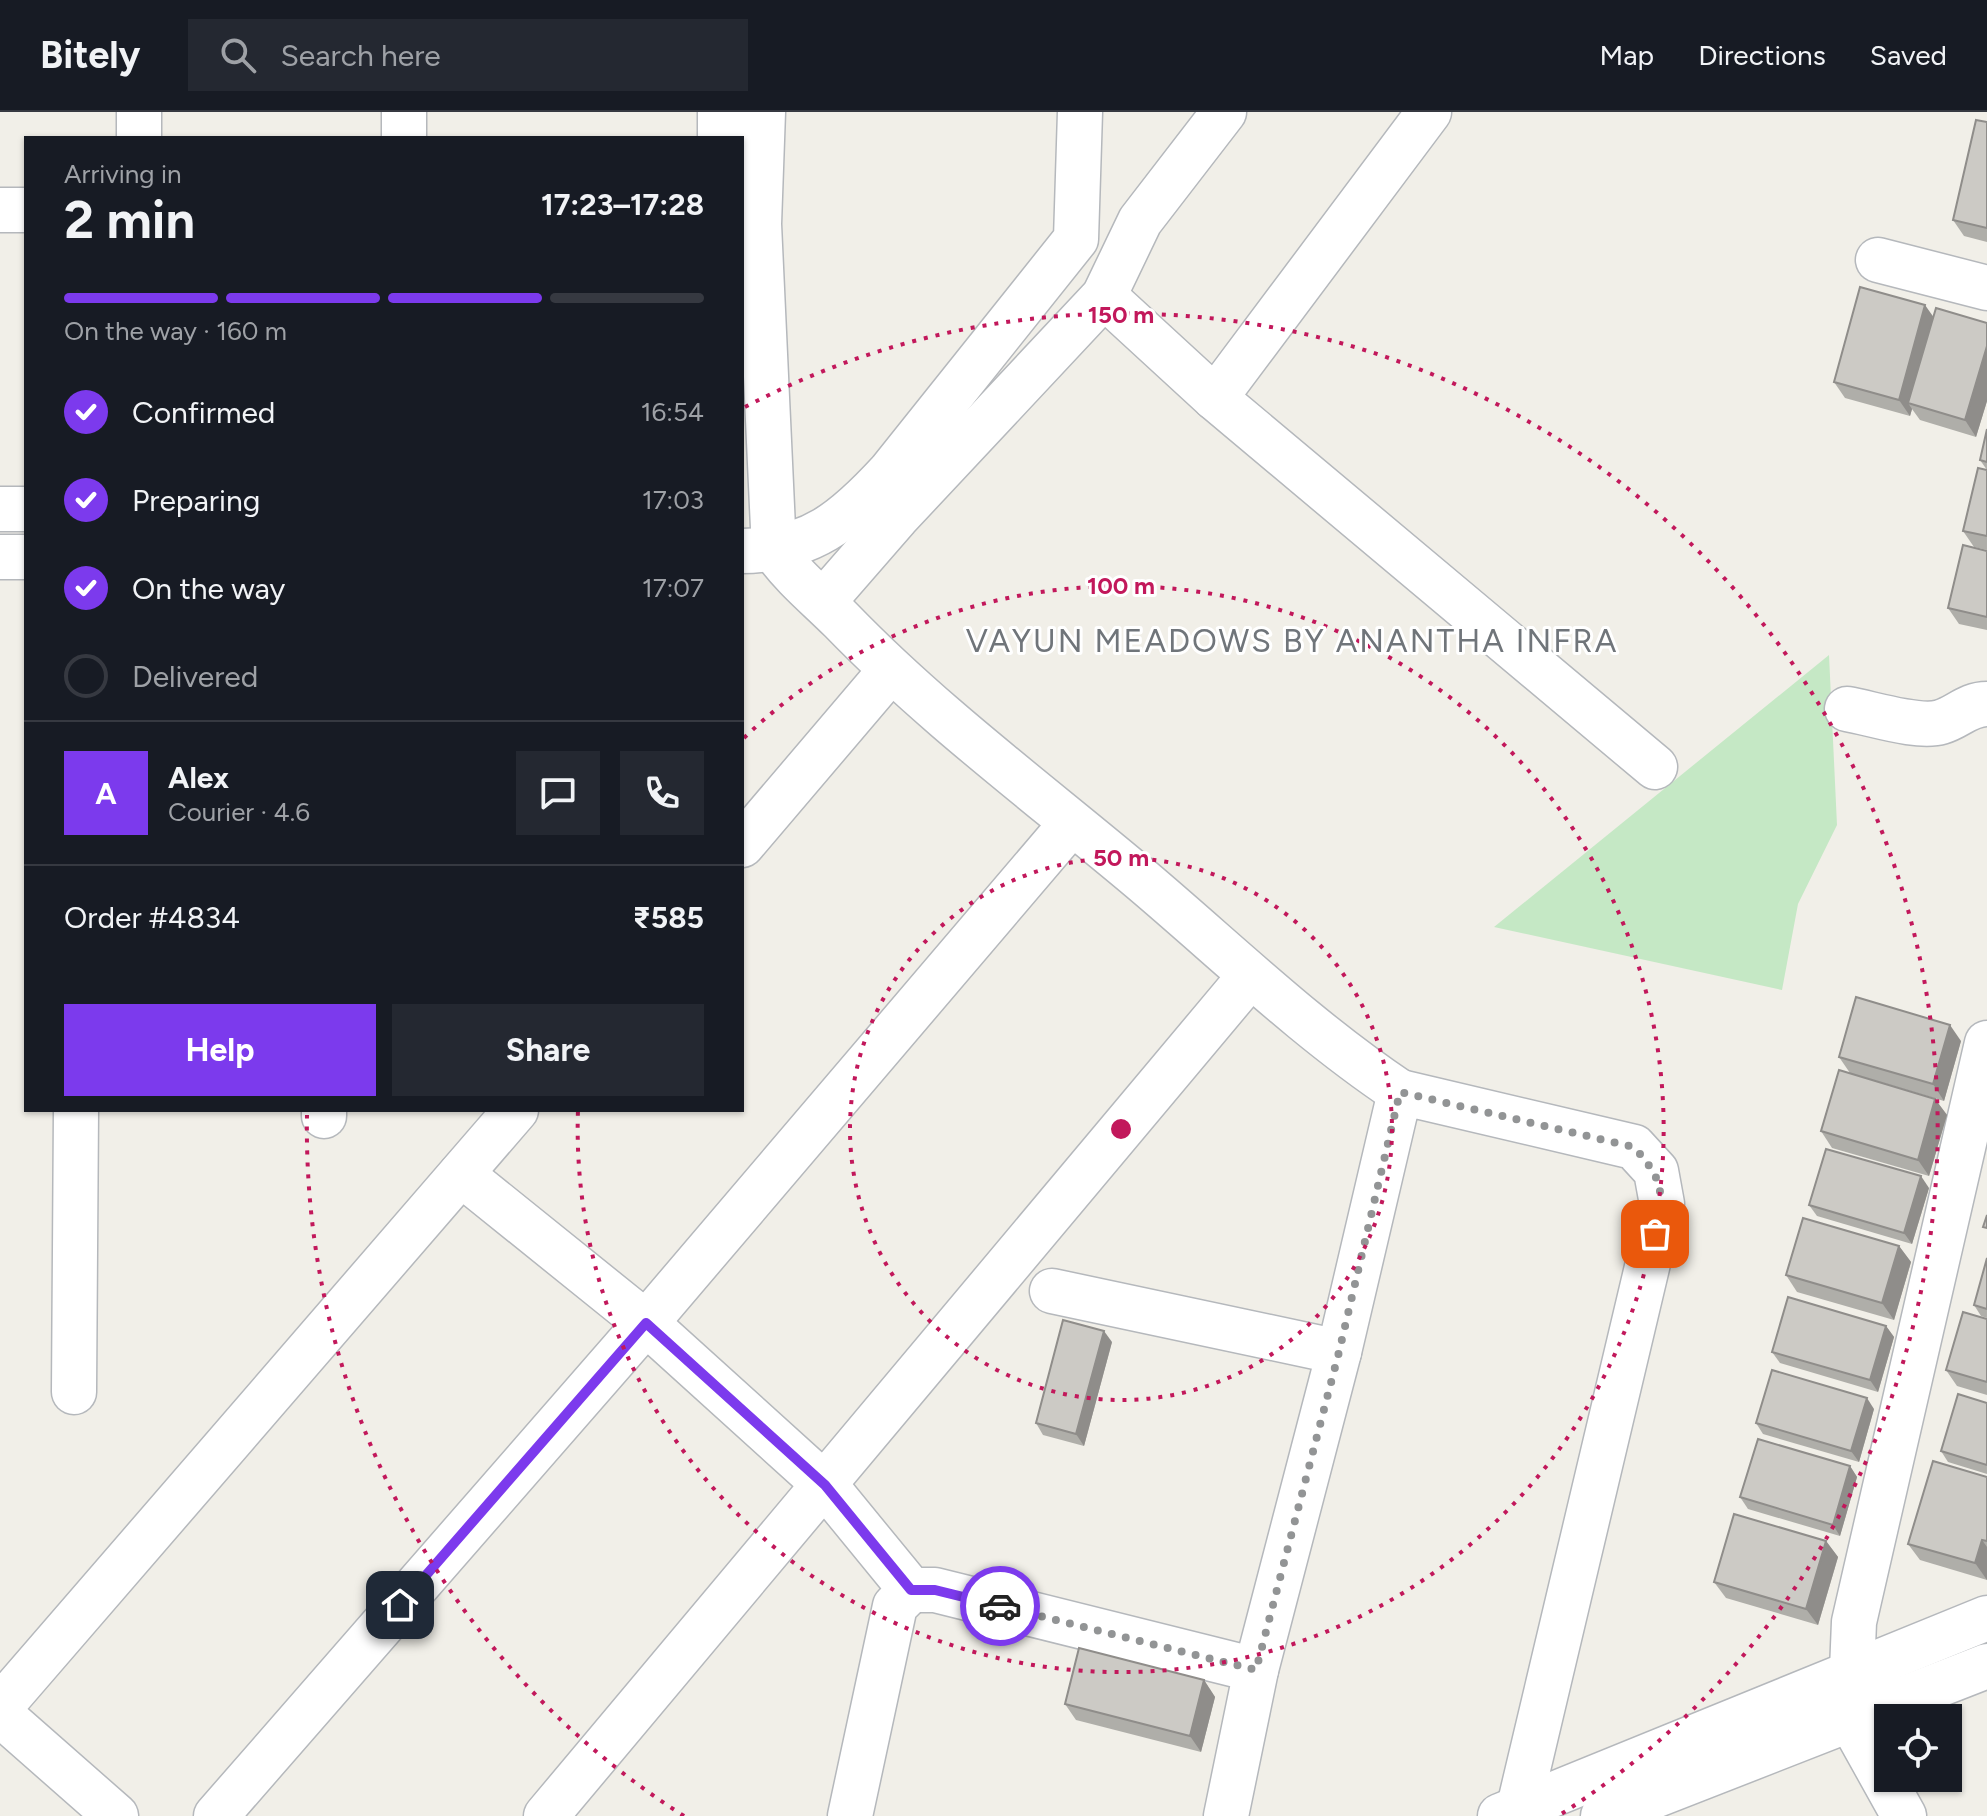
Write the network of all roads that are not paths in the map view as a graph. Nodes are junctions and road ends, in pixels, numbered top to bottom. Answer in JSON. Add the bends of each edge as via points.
{"nodes":[{"id":1,"x":139,"y":112,"type":"edge"},
{"id":2,"x":404,"y":112,"type":"edge"},
{"id":3,"x":720,"y":112,"type":"edge"},
{"id":4,"x":763,"y":112,"type":"edge"},
{"id":5,"x":1080,"y":112,"type":"edge"},
{"id":6,"x":1224,"y":112,"type":"edge"},
{"id":7,"x":1429,"y":112,"type":"edge"},
{"id":8,"x":139,"y":136,"type":"edge"},
{"id":9,"x":404,"y":136,"type":"edge"},
{"id":10,"x":720,"y":136,"type":"edge"},
{"id":11,"x":0,"y":210,"type":"edge"},
{"id":12,"x":24,"y":210,"type":"edge"},
{"id":13,"x":1878,"y":260,"type":"dead end"},
{"id":14,"x":1987,"y":288,"type":"edge"},
{"id":15,"x":1104,"y":296,"type":"junction"},
{"id":16,"x":1215,"y":398,"type":"junction"},
{"id":17,"x":756,"y":503,"type":"edge"},
{"id":18,"x":0,"y":509,"type":"edge"},
{"id":19,"x":24,"y":509,"type":"edge"},
{"id":20,"x":758,"y":551,"type":"edge"},
{"id":21,"x":0,"y":557,"type":"edge"},
{"id":22,"x":24,"y":557,"type":"edge"},
{"id":23,"x":823,"y":602,"type":"junction"},
{"id":24,"x":890,"y":671,"type":"junction"},
{"id":25,"x":1987,"y":704,"type":"edge"},
{"id":26,"x":1847,"y":709,"type":"dead end"},
{"id":27,"x":1655,"y":767,"type":"dead end"},
{"id":28,"x":1071,"y":824,"type":"junction"},
{"id":29,"x":744,"y":843,"type":"edge"},
{"id":30,"x":1250,"y":976,"type":"junction"},
{"id":31,"x":1987,"y":1043,"type":"edge"},
{"id":32,"x":1400,"y":1092,"type":"junction"},
{"id":33,"x":76,"y":1112,"type":"edge"},
{"id":34,"x":514,"y":1112,"type":"edge"},
{"id":35,"x":461,"y":1174,"type":"junction"},
{"id":36,"x":1052,"y":1291,"type":"dead end"},
{"id":37,"x":646,"y":1323,"type":"junction"},
{"id":38,"x":1339,"y":1352,"type":"junction"},
{"id":39,"x":74,"y":1392,"type":"dead end"},
{"id":40,"x":825,"y":1485,"type":"junction"},
{"id":41,"x":911,"y":1590,"type":"junction"},
{"id":42,"x":1987,"y":1618,"type":"edge"},
{"id":43,"x":1987,"y":1666,"type":"edge"},
{"id":44,"x":1256,"y":1670,"type":"junction"},
{"id":45,"x":1850,"y":1673,"type":"junction"},
{"id":46,"x":0,"y":1707,"type":"edge"},
{"id":47,"x":0,"y":1714,"type":"edge"},
{"id":48,"x":1850,"y":1719,"type":"junction"},
{"id":49,"x":1510,"y":1812,"type":"edge"},
{"id":50,"x":1612,"y":1814,"type":"edge"},
{"id":51,"x":116,"y":1816,"type":"edge"},
{"id":52,"x":216,"y":1816,"type":"edge"},
{"id":53,"x":546,"y":1816,"type":"edge"},
{"id":54,"x":850,"y":1816,"type":"edge"},
{"id":55,"x":1226,"y":1816,"type":"edge"},
{"id":56,"x":1904,"y":1816,"type":"edge"}],
"edges":[{"from":1,"to":8,"type":"street"},
{"from":2,"to":9,"type":"street"},
{"from":3,"to":10,"type":"street"},
{"from":4,"to":17,"type":"street"},
{"from":5,"to":20,"type":"street","via":[[1076,239],[858,507],[826,532]]},
{"from":6,"to":15,"type":"street","via":[[1140,221]]},
{"from":7,"to":16,"type":"street"},
{"from":11,"to":12,"type":"street"},
{"from":13,"to":14,"type":"street"},
{"from":15,"to":16,"type":"street"},
{"from":15,"to":23,"type":"street"},
{"from":16,"to":27,"type":"street"},
{"from":17,"to":20,"type":"street"},
{"from":18,"to":19,"type":"street"},
{"from":20,"to":23,"type":"street"},
{"from":21,"to":22,"type":"street"},
{"from":23,"to":24,"type":"street"},
{"from":24,"to":28,"type":"street"},
{"from":24,"to":29,"type":"street"},
{"from":25,"to":26,"type":"street","via":[[1958,711],[1942,722],[1924,723]]},
{"from":28,"to":30,"type":"street"},
{"from":28,"to":37,"type":"street"},
{"from":30,"to":32,"type":"street","via":[[1354,1062]]},
{"from":30,"to":40,"type":"street"},
{"from":31,"to":45,"type":"street","via":[[1854,1622]]},
{"from":32,"to":38,"type":"street"},
{"from":32,"to":49,"type":"street","via":[[1634,1147],[1656,1171],[1662,1204]]},
{"from":33,"to":39,"type":"street"},
{"from":34,"to":35,"type":"street"},
{"from":35,"to":37,"type":"street"},
{"from":35,"to":46,"type":"street"},
{"from":36,"to":38,"type":"street"},
{"from":37,"to":40,"type":"street"},
{"from":37,"to":52,"type":"street"},
{"from":38,"to":44,"type":"street"},
{"from":40,"to":41,"type":"street"},
{"from":40,"to":53,"type":"street"},
{"from":41,"to":44,"type":"street","via":[[935,1590]]},
{"from":41,"to":54,"type":"street","via":[[895,1606]]},
{"from":42,"to":45,"type":"street"},
{"from":43,"to":48,"type":"street"},
{"from":44,"to":55,"type":"street"},
{"from":45,"to":48,"type":"street"},
{"from":45,"to":49,"type":"street"},
{"from":47,"to":51,"type":"street"},
{"from":48,"to":50,"type":"street"},
{"from":48,"to":56,"type":"street"}]}
